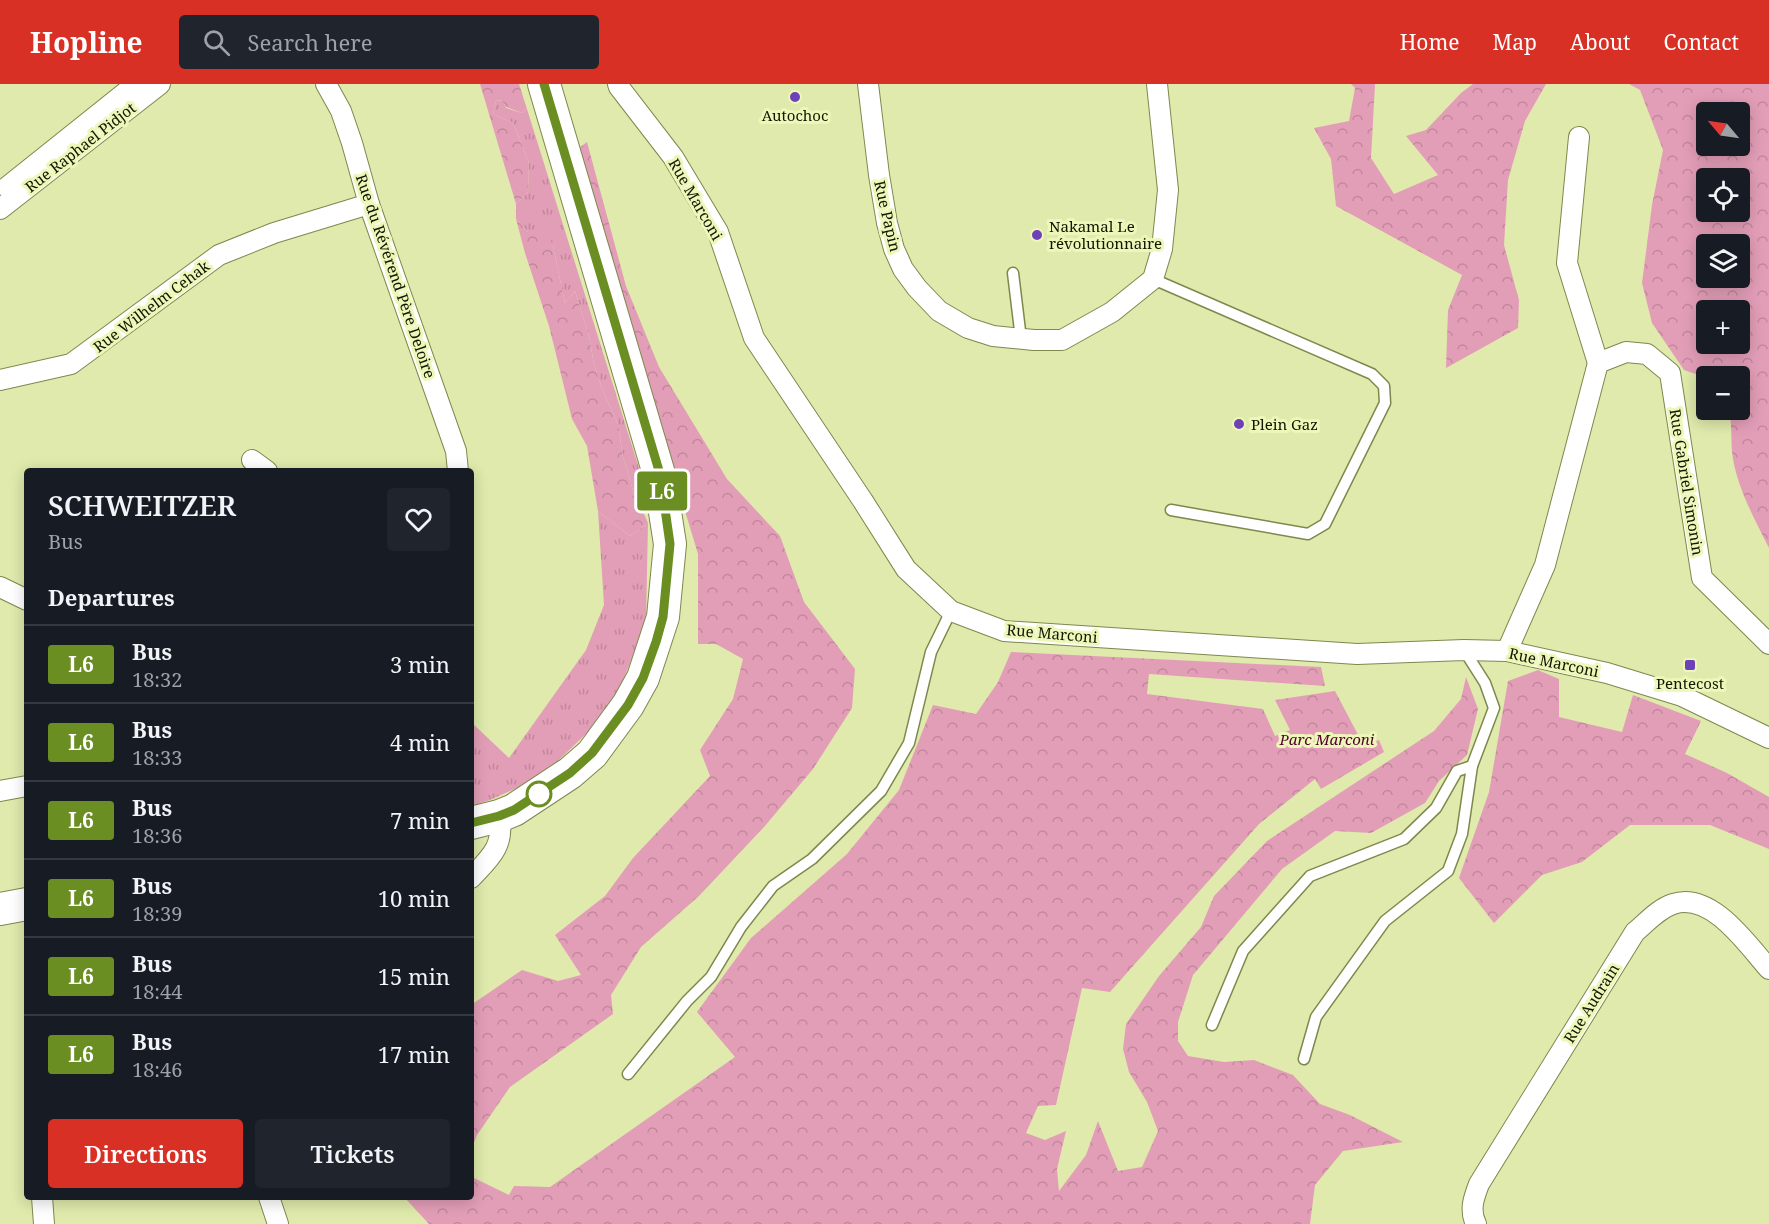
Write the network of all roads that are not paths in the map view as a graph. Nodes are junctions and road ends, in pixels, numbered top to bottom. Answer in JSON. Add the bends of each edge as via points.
{"nodes":[{"id":1,"x":136,"y":84,"type":"edge"},
{"id":2,"x":160,"y":84,"type":"edge"},
{"id":3,"x":326,"y":84,"type":"edge"},
{"id":4,"x":544,"y":84,"type":"edge"},
{"id":5,"x":618,"y":84,"type":"edge"},
{"id":6,"x":868,"y":84,"type":"edge"},
{"id":7,"x":1157,"y":84,"type":"edge"},
{"id":8,"x":1579,"y":138,"type":"dead end"},
{"id":9,"x":0,"y":192,"type":"edge"},
{"id":10,"x":369,"y":204,"type":"junction"},
{"id":11,"x":0,"y":209,"type":"edge"},
{"id":12,"x":1013,"y":273,"type":"dead end"},
{"id":13,"x":1153,"y":279,"type":"junction"},
{"id":14,"x":1021,"y":339,"type":"junction"},
{"id":15,"x":1598,"y":363,"type":"junction"},
{"id":16,"x":0,"y":380,"type":"edge"},
{"id":17,"x":458,"y":468,"type":"edge"},
{"id":18,"x":1171,"y":510,"type":"dead end"},
{"id":19,"x":0,"y":587,"type":"edge"},
{"id":20,"x":24,"y":599,"type":"edge"},
{"id":21,"x":951,"y":611,"type":"junction"},
{"id":22,"x":1769,"y":644,"type":"edge"},
{"id":23,"x":1464,"y":650,"type":"junction"},
{"id":24,"x":1507,"y":651,"type":"junction"},
{"id":25,"x":1769,"y":738,"type":"edge"},
{"id":26,"x":1472,"y":766,"type":"junction"},
{"id":27,"x":24,"y":787,"type":"edge"},
{"id":28,"x":0,"y":791,"type":"edge"},
{"id":29,"x":485,"y":819,"type":"edge"},
{"id":30,"x":474,"y":875,"type":"edge"},
{"id":31,"x":24,"y":905,"type":"edge"},
{"id":32,"x":0,"y":909,"type":"edge"},
{"id":33,"x":1769,"y":969,"type":"edge"},
{"id":34,"x":1212,"y":1025,"type":"dead end"},
{"id":35,"x":1304,"y":1059,"type":"dead end"},
{"id":36,"x":628,"y":1074,"type":"dead end"},
{"id":37,"x":42,"y":1200,"type":"edge"},
{"id":38,"x":270,"y":1200,"type":"edge"},
{"id":39,"x":44,"y":1224,"type":"edge"},
{"id":40,"x":278,"y":1224,"type":"edge"},
{"id":41,"x":1476,"y":1224,"type":"edge"}],
"edges":[{"from":1,"to":9,"type":"street","name":"Rue Raphael Pidjot"},
{"from":2,"to":11,"type":"street","name":"Rue Raphael Pidjot"},
{"from":3,"to":10,"type":"street","name":"Rue du Révérend Père Deloire","via":[[344,121]]},
{"from":4,"to":29,"type":"main road","via":[[660,474],[670,544],[663,617],[643,678],[628,705],[592,753],[570,773],[539,795]]},
{"from":5,"to":21,"type":"street","name":"Rue Marconi","via":[[673,157],[718,232],[754,339],[906,569]]},
{"from":6,"to":14,"type":"street","name":"Rue Papin","via":[[887,223],[903,269],[939,311],[968,328]]},
{"from":7,"to":13,"type":"street","via":[[1168,190],[1162,249]]},
{"from":8,"to":15,"type":"street","via":[[1567,262]]},
{"from":10,"to":16,"type":"street","name":"Rue Wilhelm Cehak","via":[[274,233],[219,255],[71,364]]},
{"from":10,"to":17,"type":"street","name":"Rue du Révérend Père Deloire","via":[[456,451]]},
{"from":12,"to":14,"type":"lane"},
{"from":13,"to":14,"type":"street","name":"Rue Papin","via":[[1112,312],[1062,340]]},
{"from":13,"to":18,"type":"lane","via":[[1372,374],[1384,386],[1385,403],[1325,524],[1308,534]]},
{"from":15,"to":22,"type":"street","name":"Rue Gabriel Simonin","via":[[1626,352],[1647,354],[1670,373],[1702,578]]},
{"from":15,"to":24,"type":"street","via":[[1545,565]]},
{"from":19,"to":20,"type":"street"},
{"from":21,"to":23,"type":"street","name":"Rue Marconi","via":[[1004,631],[1357,654]]},
{"from":21,"to":36,"type":"lane","via":[[931,652],[909,743],[881,791],[812,859],[773,886],[741,927],[711,977],[687,1000]]},
{"from":23,"to":24,"type":"street","name":"Rue Marconi"},
{"from":23,"to":26,"type":"lane","via":[[1485,683],[1494,708]]},
{"from":24,"to":25,"type":"street","name":"Rue Marconi","via":[[1607,673],[1682,696]]},
{"from":26,"to":34,"type":"lane","via":[[1457,771],[1436,808],[1404,839],[1310,876],[1243,951]]},
{"from":26,"to":35,"type":"lane","via":[[1462,834],[1448,871],[1386,921],[1316,1017]]},
{"from":27,"to":28,"type":"street"},
{"from":29,"to":30,"type":"street","via":[[501,831],[496,849]]},
{"from":31,"to":32,"type":"main road"},
{"from":33,"to":41,"type":"street","name":"Rue Audrain","via":[[1718,914],[1694,902],[1658,911],[1635,932],[1479,1184],[1472,1200]]},
{"from":37,"to":39,"type":"street"},
{"from":38,"to":40,"type":"street"}]}
